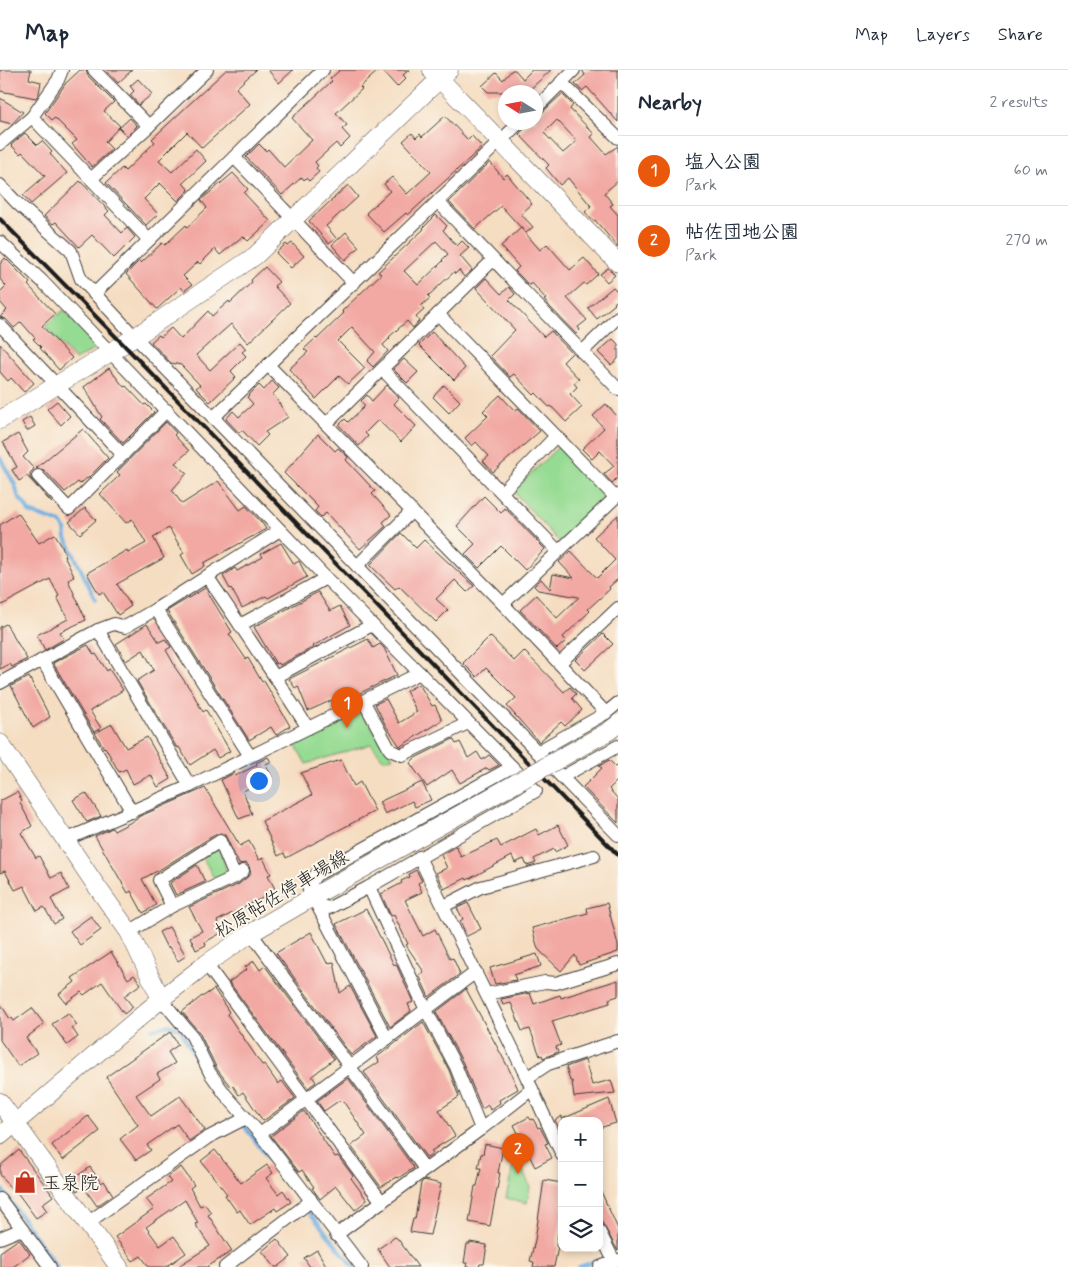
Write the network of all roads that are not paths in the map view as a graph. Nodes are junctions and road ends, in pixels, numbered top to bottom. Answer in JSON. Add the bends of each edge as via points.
{"nodes":[{"id":1,"x":62,"y":70,"type":"edge"},
{"id":2,"x":94,"y":70,"type":"edge"},
{"id":3,"x":574,"y":70,"type":"edge"},
{"id":4,"x":205,"y":71,"type":"edge"},
{"id":5,"x":317,"y":72,"type":"edge"},
{"id":6,"x":440,"y":73,"type":"edge"},
{"id":7,"x":562,"y":82,"type":"junction"},
{"id":8,"x":543,"y":101,"type":"edge"},
{"id":9,"x":32,"y":117,"type":"junction"},
{"id":10,"x":149,"y":126,"type":"junction"},
{"id":11,"x":512,"y":130,"type":"edge"},
{"id":12,"x":618,"y":138,"type":"edge"},
{"id":13,"x":502,"y":141,"type":"junction"},
{"id":14,"x":0,"y":144,"type":"edge"},
{"id":15,"x":234,"y":157,"type":"junction"},
{"id":16,"x":91,"y":178,"type":"junction"},
{"id":17,"x":0,"y":184,"type":"edge"},
{"id":18,"x":438,"y":202,"type":"junction"},
{"id":19,"x":294,"y":220,"type":"junction"},
{"id":20,"x":149,"y":240,"type":"junction"},
{"id":21,"x":0,"y":242,"type":"edge"},
{"id":22,"x":493,"y":260,"type":"junction"},
{"id":23,"x":618,"y":263,"type":"edge"},
{"id":24,"x":354,"y":282,"type":"junction"},
{"id":25,"x":94,"y":294,"type":"junction"},
{"id":26,"x":438,"y":314,"type":"junction"},
{"id":27,"x":618,"y":317,"type":"edge"},
{"id":28,"x":0,"y":325,"type":"edge"},
{"id":29,"x":134,"y":337,"type":"junction"},
{"id":30,"x":110,"y":352,"type":"junction"},
{"id":31,"x":582,"y":352,"type":"junction"},
{"id":32,"x":268,"y":365,"type":"junction"},
{"id":33,"x":382,"y":369,"type":"junction"},
{"id":34,"x":56,"y":385,"type":"junction"},
{"id":35,"x":618,"y":389,"type":"edge"},
{"id":36,"x":167,"y":410,"type":"junction"},
{"id":37,"x":213,"y":418,"type":"junction"},
{"id":38,"x":0,"y":420,"type":"edge"},
{"id":39,"x":326,"y":424,"type":"junction"},
{"id":40,"x":556,"y":436,"type":"junction"},
{"id":41,"x":123,"y":455,"type":"junction"},
{"id":42,"x":38,"y":476,"type":"dead end"},
{"id":43,"x":502,"y":492,"type":"junction"},
{"id":44,"x":616,"y":496,"type":"edge"},
{"id":45,"x":412,"y":511,"type":"junction"},
{"id":46,"x":280,"y":530,"type":"junction"},
{"id":47,"x":558,"y":551,"type":"junction"},
{"id":48,"x":357,"y":566,"type":"junction"},
{"id":49,"x":207,"y":576,"type":"junction"},
{"id":50,"x":326,"y":578,"type":"junction"},
{"id":51,"x":503,"y":604,"type":"junction"},
{"id":52,"x":618,"y":608,"type":"edge"},
{"id":53,"x":156,"y":609,"type":"junction"},
{"id":54,"x":372,"y":625,"type":"junction"},
{"id":55,"x":240,"y":626,"type":"junction"},
{"id":56,"x":98,"y":630,"type":"junction"},
{"id":57,"x":42,"y":660,"type":"junction"},
{"id":58,"x":560,"y":663,"type":"junction"},
{"id":59,"x":420,"y":673,"type":"junction"},
{"id":60,"x":276,"y":677,"type":"junction"},
{"id":61,"x":0,"y":683,"type":"edge"},
{"id":62,"x":364,"y":702,"type":"junction"},
{"id":63,"x":618,"y":703,"type":"edge"},
{"id":64,"x":612,"y":718,"type":"edge"},
{"id":65,"x":468,"y":723,"type":"junction"},
{"id":66,"x":308,"y":728,"type":"junction"},
{"id":67,"x":0,"y":743,"type":"edge"},
{"id":68,"x":618,"y":746,"type":"edge"},
{"id":69,"x":537,"y":752,"type":"junction"},
{"id":70,"x":250,"y":756,"type":"junction"},
{"id":71,"x":512,"y":767,"type":"junction"},
{"id":72,"x":562,"y":777,"type":"junction"},
{"id":73,"x":190,"y":786,"type":"junction"},
{"id":74,"x":132,"y":812,"type":"junction"},
{"id":75,"x":618,"y":835,"type":"edge"},
{"id":76,"x":65,"y":840,"type":"junction"},
{"id":77,"x":419,"y":856,"type":"junction"},
{"id":78,"x":594,"y":856,"type":"dead end"},
{"id":79,"x":369,"y":887,"type":"junction"},
{"id":80,"x":317,"y":898,"type":"junction"},
{"id":81,"x":172,"y":906,"type":"junction"},
{"id":82,"x":444,"y":906,"type":"junction"},
{"id":83,"x":129,"y":932,"type":"junction"},
{"id":84,"x":251,"y":933,"type":"junction"},
{"id":85,"x":206,"y":964,"type":"junction"},
{"id":86,"x":618,"y":964,"type":"edge"},
{"id":87,"x":476,"y":972,"type":"junction"},
{"id":88,"x":487,"y":994,"type":"junction"},
{"id":89,"x":161,"y":999,"type":"junction"},
{"id":90,"x":426,"y":1010,"type":"junction"},
{"id":91,"x":387,"y":1039,"type":"junction"},
{"id":92,"x":618,"y":1041,"type":"edge"},
{"id":93,"x":348,"y":1066,"type":"junction"},
{"id":94,"x":530,"y":1084,"type":"junction"},
{"id":95,"x":306,"y":1099,"type":"junction"},
{"id":96,"x":0,"y":1102,"type":"edge"},
{"id":97,"x":244,"y":1119,"type":"junction"},
{"id":98,"x":15,"y":1123,"type":"junction"},
{"id":99,"x":481,"y":1129,"type":"junction"},
{"id":100,"x":260,"y":1134,"type":"junction"},
{"id":101,"x":0,"y":1136,"type":"edge"},
{"id":102,"x":558,"y":1146,"type":"edge"},
{"id":103,"x":425,"y":1169,"type":"junction"},
{"id":104,"x":0,"y":1199,"type":"edge"},
{"id":105,"x":382,"y":1202,"type":"junction"},
{"id":106,"x":305,"y":1205,"type":"junction"},
{"id":107,"x":86,"y":1224,"type":"junction"},
{"id":108,"x":22,"y":1229,"type":"junction"},
{"id":109,"x":336,"y":1235,"type":"junction"},
{"id":110,"x":0,"y":1238,"type":"edge"},
{"id":111,"x":603,"y":1238,"type":"edge"},
{"id":112,"x":616,"y":1260,"type":"edge"},
{"id":113,"x":50,"y":1267,"type":"edge"},
{"id":114,"x":119,"y":1267,"type":"edge"},
{"id":115,"x":225,"y":1267,"type":"edge"},
{"id":116,"x":362,"y":1267,"type":"edge"},
{"id":117,"x":600,"y":1267,"type":"edge"}],
"edges":[{"from":1,"to":9,"type":"street"},
{"from":2,"to":10,"type":"street"},
{"from":3,"to":7,"type":"street"},
{"from":4,"to":10,"type":"street"},
{"from":5,"to":15,"type":"street"},
{"from":6,"to":13,"type":"street"},
{"from":6,"to":19,"type":"street"},
{"from":7,"to":8,"type":"street"},
{"from":7,"to":12,"type":"street"},
{"from":9,"to":14,"type":"street"},
{"from":9,"to":16,"type":"street"},
{"from":10,"to":16,"type":"street"},
{"from":11,"to":13,"type":"street"},
{"from":13,"to":18,"type":"street"},
{"from":13,"to":23,"type":"street"},
{"from":15,"to":19,"type":"street"},
{"from":15,"to":20,"type":"street"},
{"from":16,"to":20,"type":"street"},
{"from":17,"to":25,"type":"street","via":[[71,251],[82,279]]},
{"from":18,"to":22,"type":"street"},
{"from":18,"to":24,"type":"street"},
{"from":19,"to":24,"type":"street"},
{"from":19,"to":29,"type":"street","via":[[235,271]]},
{"from":20,"to":25,"type":"street"},
{"from":21,"to":30,"type":"street"},
{"from":22,"to":26,"type":"street"},
{"from":22,"to":31,"type":"street"},
{"from":24,"to":32,"type":"street"},
{"from":25,"to":29,"type":"street"},
{"from":26,"to":33,"type":"street"},
{"from":26,"to":40,"type":"street"},
{"from":27,"to":31,"type":"street"},
{"from":28,"to":34,"type":"street"},
{"from":29,"to":30,"type":"street"},
{"from":29,"to":37,"type":"street"},
{"from":30,"to":34,"type":"street"},
{"from":30,"to":36,"type":"street"},
{"from":31,"to":35,"type":"street"},
{"from":32,"to":37,"type":"street"},
{"from":32,"to":39,"type":"street"},
{"from":33,"to":39,"type":"street"},
{"from":33,"to":43,"type":"street"},
{"from":34,"to":38,"type":"street"},
{"from":34,"to":41,"type":"street"},
{"from":36,"to":41,"type":"street"},
{"from":36,"to":46,"type":"street"},
{"from":37,"to":48,"type":"street"},
{"from":39,"to":45,"type":"street"},
{"from":40,"to":43,"type":"street"},
{"from":40,"to":44,"type":"street"},
{"from":41,"to":42,"type":"street","via":[[69,509]]},
{"from":43,"to":47,"type":"street"},
{"from":44,"to":47,"type":"street"},
{"from":45,"to":48,"type":"street"},
{"from":45,"to":51,"type":"street"},
{"from":46,"to":49,"type":"street"},
{"from":46,"to":50,"type":"street"},
{"from":47,"to":51,"type":"street"},
{"from":48,"to":69,"type":"street"},
{"from":49,"to":53,"type":"street"},
{"from":49,"to":55,"type":"street"},
{"from":50,"to":54,"type":"street"},
{"from":50,"to":55,"type":"street"},
{"from":51,"to":58,"type":"street"},
{"from":52,"to":58,"type":"street"},
{"from":53,"to":56,"type":"street","via":[[125,627],[114,624]]},
{"from":53,"to":70,"type":"street"},
{"from":54,"to":59,"type":"street"},
{"from":54,"to":60,"type":"street"},
{"from":55,"to":60,"type":"street"},
{"from":56,"to":57,"type":"street"},
{"from":56,"to":73,"type":"street"},
{"from":57,"to":61,"type":"street"},
{"from":57,"to":74,"type":"street"},
{"from":58,"to":64,"type":"street"},
{"from":59,"to":62,"type":"street"},
{"from":59,"to":65,"type":"street"},
{"from":60,"to":66,"type":"street"},
{"from":62,"to":65,"type":"street","via":[[390,750],[402,755]]},
{"from":62,"to":66,"type":"street"},
{"from":63,"to":64,"type":"street"},
{"from":64,"to":69,"type":"street"},
{"from":64,"to":80,"type":"street","name":"松原帖佐停車場線","bridge":true,"via":[[601,736]]},
{"from":65,"to":71,"type":"street"},
{"from":66,"to":70,"type":"street"},
{"from":67,"to":76,"type":"street"},
{"from":68,"to":72,"type":"street"},
{"from":69,"to":72,"type":"street"},
{"from":70,"to":73,"type":"street"},
{"from":71,"to":77,"type":"street","via":[[536,791]]},
{"from":71,"to":80,"type":"street","via":[[316,874],[308,886]]},
{"from":72,"to":75,"type":"street"},
{"from":73,"to":74,"type":"street"},
{"from":74,"to":76,"type":"street"},
{"from":76,"to":83,"type":"street"},
{"from":77,"to":79,"type":"street"},
{"from":77,"to":82,"type":"street"},
{"from":78,"to":82,"type":"street","via":[[481,887]]},
{"from":79,"to":80,"type":"street","via":[[329,908]]},
{"from":79,"to":90,"type":"street"},
{"from":80,"to":84,"type":"street","name":"松原帖佐停車場線"},
{"from":80,"to":91,"type":"street"},
{"from":81,"to":81,"type":"street","via":[[239,874],[220,841],[159,880]]},
{"from":81,"to":83,"type":"street"},
{"from":82,"to":87,"type":"street"},
{"from":83,"to":89,"type":"street"},
{"from":84,"to":85,"type":"street","name":"松原帖佐停車場線"},
{"from":84,"to":93,"type":"street"},
{"from":85,"to":89,"type":"street","name":"松原帖佐停車場線"},
{"from":85,"to":95,"type":"street"},
{"from":86,"to":88,"type":"street","via":[[556,983],[545,982]]},
{"from":87,"to":88,"type":"street"},
{"from":87,"to":90,"type":"street"},
{"from":88,"to":94,"type":"street"},
{"from":89,"to":97,"type":"street","via":[[192,1036],[210,1072]]},
{"from":89,"to":98,"type":"street","name":"松原帖佐停車場線"},
{"from":90,"to":91,"type":"street"},
{"from":90,"to":99,"type":"street","via":[[456,1067]]},
{"from":91,"to":93,"type":"street"},
{"from":92,"to":94,"type":"street","via":[[548,1064]]},
{"from":93,"to":95,"type":"street"},
{"from":93,"to":103,"type":"street"},
{"from":94,"to":99,"type":"street"},
{"from":94,"to":102,"type":"street"},
{"from":95,"to":100,"type":"street"},
{"from":95,"to":105,"type":"street"},
{"from":96,"to":98,"type":"street"},
{"from":97,"to":100,"type":"street"},
{"from":97,"to":107,"type":"street","via":[[207,1138]]},
{"from":98,"to":101,"type":"street","name":"松原帖佐停車場線"},
{"from":98,"to":107,"type":"street"},
{"from":99,"to":103,"type":"street"},
{"from":100,"to":106,"type":"street"},
{"from":103,"to":105,"type":"street"},
{"from":104,"to":108,"type":"street"},
{"from":105,"to":109,"type":"street"},
{"from":106,"to":109,"type":"street"},
{"from":106,"to":115,"type":"street"},
{"from":107,"to":114,"type":"street"},
{"from":108,"to":110,"type":"street"},
{"from":108,"to":113,"type":"street"},
{"from":109,"to":116,"type":"street"},
{"from":111,"to":112,"type":"street"},
{"from":112,"to":117,"type":"street"}]}
